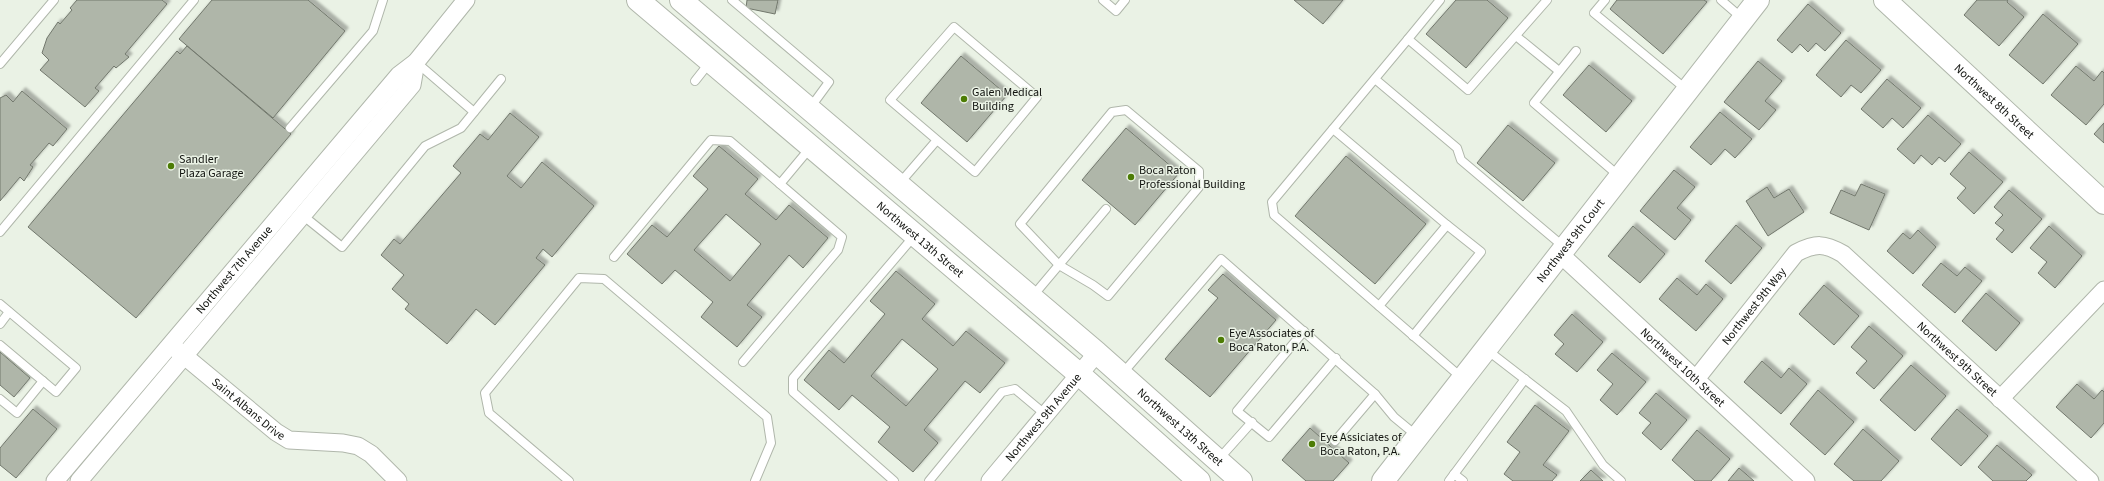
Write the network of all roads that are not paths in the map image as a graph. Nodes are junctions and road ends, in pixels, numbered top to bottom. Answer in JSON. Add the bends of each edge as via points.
{"nodes":[{"id":1,"x":54,"y":0,"type":"edge"},
{"id":2,"x":194,"y":0,"type":"edge"},
{"id":3,"x":383,"y":0,"type":"edge"},
{"id":4,"x":466,"y":0,"type":"edge"},
{"id":5,"x":638,"y":0,"type":"edge"},
{"id":6,"x":681,"y":0,"type":"edge"},
{"id":7,"x":732,"y":0,"type":"edge"},
{"id":8,"x":1103,"y":0,"type":"edge"},
{"id":9,"x":1125,"y":0,"type":"edge"},
{"id":10,"x":1440,"y":0,"type":"edge"},
{"id":11,"x":1547,"y":0,"type":"edge"},
{"id":12,"x":1605,"y":0,"type":"edge"},
{"id":13,"x":1721,"y":0,"type":"edge"},
{"id":14,"x":1758,"y":0,"type":"edge"},
{"id":15,"x":1885,"y":0,"type":"edge"},
{"id":16,"x":1742,"y":19,"type":"junction"},
{"id":17,"x":1516,"y":36,"type":"junction"},
{"id":18,"x":1408,"y":39,"type":"junction"},
{"id":19,"x":1576,"y":51,"type":"dead end"},
{"id":20,"x":2,"y":59,"type":"edge"},
{"id":21,"x":416,"y":62,"type":"junction"},
{"id":22,"x":711,"y":62,"type":"junction"},
{"id":23,"x":1559,"y":71,"type":"junction"},
{"id":24,"x":501,"y":79,"type":"dead end"},
{"id":25,"x":1375,"y":79,"type":"junction"},
{"id":26,"x":695,"y":80,"type":"dead end"},
{"id":27,"x":1687,"y":90,"type":"junction"},
{"id":28,"x":809,"y":109,"type":"junction"},
{"id":29,"x":474,"y":112,"type":"junction"},
{"id":30,"x":290,"y":128,"type":"dead end"},
{"id":31,"x":1333,"y":129,"type":"junction"},
{"id":32,"x":937,"y":140,"type":"junction"},
{"id":33,"x":811,"y":147,"type":"junction"},
{"id":34,"x":1620,"y":177,"type":"junction"},
{"id":35,"x":780,"y":184,"type":"junction"},
{"id":36,"x":898,"y":185,"type":"junction"},
{"id":37,"x":289,"y":204,"type":"junction"},
{"id":38,"x":2104,"y":204,"type":"edge"},
{"id":39,"x":1106,"y":209,"type":"dead end"},
{"id":40,"x":303,"y":215,"type":"junction"},
{"id":41,"x":1447,"y":225,"type":"junction"},
{"id":42,"x":0,"y":232,"type":"edge"},
{"id":43,"x":914,"y":235,"type":"junction"},
{"id":44,"x":1820,"y":245,"type":"joint"},
{"id":45,"x":1562,"y":251,"type":"junction"},
{"id":46,"x":614,"y":257,"type":"dead end"},
{"id":47,"x":1059,"y":265,"type":"junction"},
{"id":48,"x":2104,"y":290,"type":"edge"},
{"id":49,"x":1032,"y":298,"type":"junction"},
{"id":50,"x":0,"y":304,"type":"edge"},
{"id":51,"x":1379,"y":306,"type":"junction"},
{"id":52,"x":9,"y":312,"type":"junction"},
{"id":53,"x":0,"y":324,"type":"edge"},
{"id":54,"x":1304,"y":331,"type":"junction"},
{"id":55,"x":1413,"y":336,"type":"junction"},
{"id":56,"x":170,"y":344,"type":"junction"},
{"id":57,"x":0,"y":345,"type":"edge"},
{"id":58,"x":1486,"y":348,"type":"junction"},
{"id":59,"x":1097,"y":353,"type":"junction"},
{"id":60,"x":185,"y":356,"type":"junction"},
{"id":61,"x":1336,"y":358,"type":"junction"},
{"id":62,"x":742,"y":362,"type":"dead end"},
{"id":63,"x":1079,"y":374,"type":"junction"},
{"id":64,"x":1121,"y":375,"type":"junction"},
{"id":65,"x":1463,"y":379,"type":"junction"},
{"id":66,"x":1525,"y":379,"type":"junction"},
{"id":67,"x":1696,"y":379,"type":"junction"},
{"id":68,"x":43,"y":381,"type":"junction"},
{"id":69,"x":1375,"y":394,"type":"junction"},
{"id":70,"x":0,"y":398,"type":"edge"},
{"id":71,"x":2000,"y":398,"type":"junction"},
{"id":72,"x":1046,"y":415,"type":"junction"},
{"id":73,"x":1252,"y":422,"type":"junction"},
{"id":74,"x":1418,"y":437,"type":"junction"},
{"id":75,"x":1335,"y":441,"type":"dead end"},
{"id":76,"x":1218,"y":460,"type":"junction"},
{"id":77,"x":1454,"y":474,"type":"junction"},
{"id":78,"x":55,"y":481,"type":"edge"},
{"id":79,"x":79,"y":481,"type":"edge"},
{"id":80,"x":398,"y":481,"type":"edge"},
{"id":81,"x":569,"y":481,"type":"edge"},
{"id":82,"x":755,"y":481,"type":"edge"},
{"id":83,"x":894,"y":481,"type":"edge"},
{"id":84,"x":929,"y":481,"type":"edge"},
{"id":85,"x":990,"y":481,"type":"edge"},
{"id":86,"x":1199,"y":481,"type":"edge"},
{"id":87,"x":1241,"y":481,"type":"edge"},
{"id":88,"x":1383,"y":481,"type":"edge"},
{"id":89,"x":1449,"y":481,"type":"edge"},
{"id":90,"x":1463,"y":481,"type":"edge"},
{"id":91,"x":1621,"y":481,"type":"edge"},
{"id":92,"x":1806,"y":481,"type":"edge"},
{"id":93,"x":2090,"y":481,"type":"edge"}],
"edges":[{"from":1,"to":20,"type":"lane"},
{"from":2,"to":42,"type":"lane"},
{"from":3,"to":30,"type":"lane","via":[[372,31]]},
{"from":4,"to":21,"type":"street","name":"Northwest 7th Avenue"},
{"from":5,"to":22,"type":"street","name":"Northwest 13th Street"},
{"from":6,"to":28,"type":"street","name":"Northwest 13th Street"},
{"from":7,"to":28,"type":"lane","via":[[829,82]]},
{"from":8,"to":9,"type":"lane","via":[[1116,11]]},
{"from":10,"to":18,"type":"lane"},
{"from":11,"to":17,"type":"lane"},
{"from":12,"to":27,"type":"lane","via":[[1594,13]]},
{"from":13,"to":16,"type":"lane"},
{"from":14,"to":16,"type":"street","name":"Northwest 9th Court"},
{"from":15,"to":38,"type":"street","name":"Northwest 8th Street"},
{"from":16,"to":27,"type":"street","name":"Northwest 9th Court"},
{"from":17,"to":18,"type":"lane","via":[[1468,90]]},
{"from":17,"to":23,"type":"lane"},
{"from":18,"to":25,"type":"lane"},
{"from":19,"to":23,"type":"lane"},
{"from":21,"to":29,"type":"lane"},
{"from":21,"to":37,"type":"street","name":"Northwest 7th Avenue","via":[[399,75]]},
{"from":21,"to":40,"type":"street","name":"Northwest 7th Avenue","via":[[412,85]]},
{"from":22,"to":26,"type":"lane"},
{"from":22,"to":33,"type":"street","name":"Northwest 13th Street"},
{"from":23,"to":34,"type":"lane","via":[[1534,103]]},
{"from":24,"to":29,"type":"lane"},
{"from":25,"to":31,"type":"lane"},
{"from":25,"to":45,"type":"lane","via":[[1457,148],[1461,160]]},
{"from":27,"to":34,"type":"street","name":"Northwest 9th Court"},
{"from":28,"to":36,"type":"street","name":"Northwest 13th Street"},
{"from":29,"to":40,"type":"lane","via":[[461,128],[425,146],[342,247]]},
{"from":31,"to":41,"type":"lane"},
{"from":31,"to":51,"type":"lane","via":[[1272,202],[1274,215]]},
{"from":32,"to":32,"type":"lane","via":[[890,100],[954,27],[1037,97],[974,172]]},
{"from":32,"to":36,"type":"lane"},
{"from":33,"to":35,"type":"lane"},
{"from":33,"to":43,"type":"street","name":"Northwest 13th Street"},
{"from":34,"to":45,"type":"street","name":"Northwest 9th Court"},
{"from":35,"to":46,"type":"lane","via":[[730,141],[711,140]]},
{"from":35,"to":62,"type":"lane","via":[[842,237],[838,250]]},
{"from":36,"to":49,"type":"street","name":"Northwest 13th Street"},
{"from":37,"to":40,"type":"lane"},
{"from":37,"to":56,"type":"street","name":"Northwest 7th Avenue"},
{"from":39,"to":47,"type":"lane"},
{"from":40,"to":60,"type":"street","name":"Northwest 7th Avenue"},
{"from":41,"to":51,"type":"lane"},
{"from":41,"to":55,"type":"lane","via":[[1481,252]]},
{"from":43,"to":63,"type":"street","name":"Northwest 13th Street"},
{"from":43,"to":83,"type":"lane","via":[[792,378],[793,392]]},
{"from":44,"to":67,"type":"street","name":"Northwest 9th Way","via":[[1811,245],[1796,252]]},
{"from":44,"to":71,"type":"street","name":"Northwest 9th Street","via":[[1843,254]]},
{"from":45,"to":58,"type":"street","name":"Northwest 9th Court"},
{"from":45,"to":67,"type":"street","name":"Northwest 10th Street"},
{"from":47,"to":47,"type":"lane","via":[[1108,296],[1200,188],[1198,171],[1126,110],[1112,112],[1020,224]]},
{"from":47,"to":49,"type":"lane"},
{"from":48,"to":71,"type":"street"},
{"from":49,"to":59,"type":"street","name":"Northwest 13th Street"},
{"from":50,"to":52,"type":"lane"},
{"from":51,"to":55,"type":"lane"},
{"from":52,"to":53,"type":"lane"},
{"from":52,"to":68,"type":"lane","via":[[76,368],[56,392]]},
{"from":54,"to":61,"type":"lane"},
{"from":54,"to":64,"type":"lane","via":[[1221,259]]},
{"from":54,"to":73,"type":"lane","via":[[1237,411]]},
{"from":55,"to":65,"type":"lane"},
{"from":56,"to":60,"type":"street","name":"Saint Albans Drive"},
{"from":56,"to":78,"type":"street","name":"Northwest 7th Avenue"},
{"from":57,"to":68,"type":"lane"},
{"from":58,"to":65,"type":"street","name":"Northwest 9th Court"},
{"from":58,"to":66,"type":"lane"},
{"from":59,"to":63,"type":"street","name":"Northwest 9th Avenue"},
{"from":59,"to":64,"type":"street","name":"Northwest 13th Street"},
{"from":60,"to":79,"type":"street","name":"Northwest 7th Avenue"},
{"from":60,"to":80,"type":"street","name":"Saint Albans Drive","via":[[289,440],[358,446],[371,454]]},
{"from":61,"to":69,"type":"lane"},
{"from":61,"to":73,"type":"lane","via":[[1269,437]]},
{"from":63,"to":72,"type":"street","name":"Northwest 9th Avenue"},
{"from":63,"to":86,"type":"street","name":"Northwest 13th Street"},
{"from":64,"to":76,"type":"street","name":"Northwest 13th Street"},
{"from":65,"to":74,"type":"street","name":"Northwest 9th Court"},
{"from":66,"to":77,"type":"lane"},
{"from":66,"to":91,"type":"lane","via":[[1566,411],[1603,465]]},
{"from":67,"to":92,"type":"street","name":"Northwest 10th Street"},
{"from":68,"to":70,"type":"lane","via":[[17,413]]},
{"from":69,"to":74,"type":"lane","via":[[1394,417]]},
{"from":69,"to":75,"type":"lane"},
{"from":71,"to":93,"type":"street","name":"Northwest 9th Street"},
{"from":72,"to":84,"type":"lane","via":[[1015,389],[1002,392]]},
{"from":72,"to":85,"type":"street","name":"Northwest 9th Avenue"},
{"from":73,"to":76,"type":"lane"},
{"from":74,"to":88,"type":"street","name":"Northwest 9th Court"},
{"from":76,"to":87,"type":"street","name":"Northwest 13th Street"},
{"from":77,"to":89,"type":"lane"},
{"from":77,"to":90,"type":"lane"},
{"from":81,"to":82,"type":"lane","via":[[489,413],[485,393],[579,278],[604,279],[767,417],[771,443]]}]}
